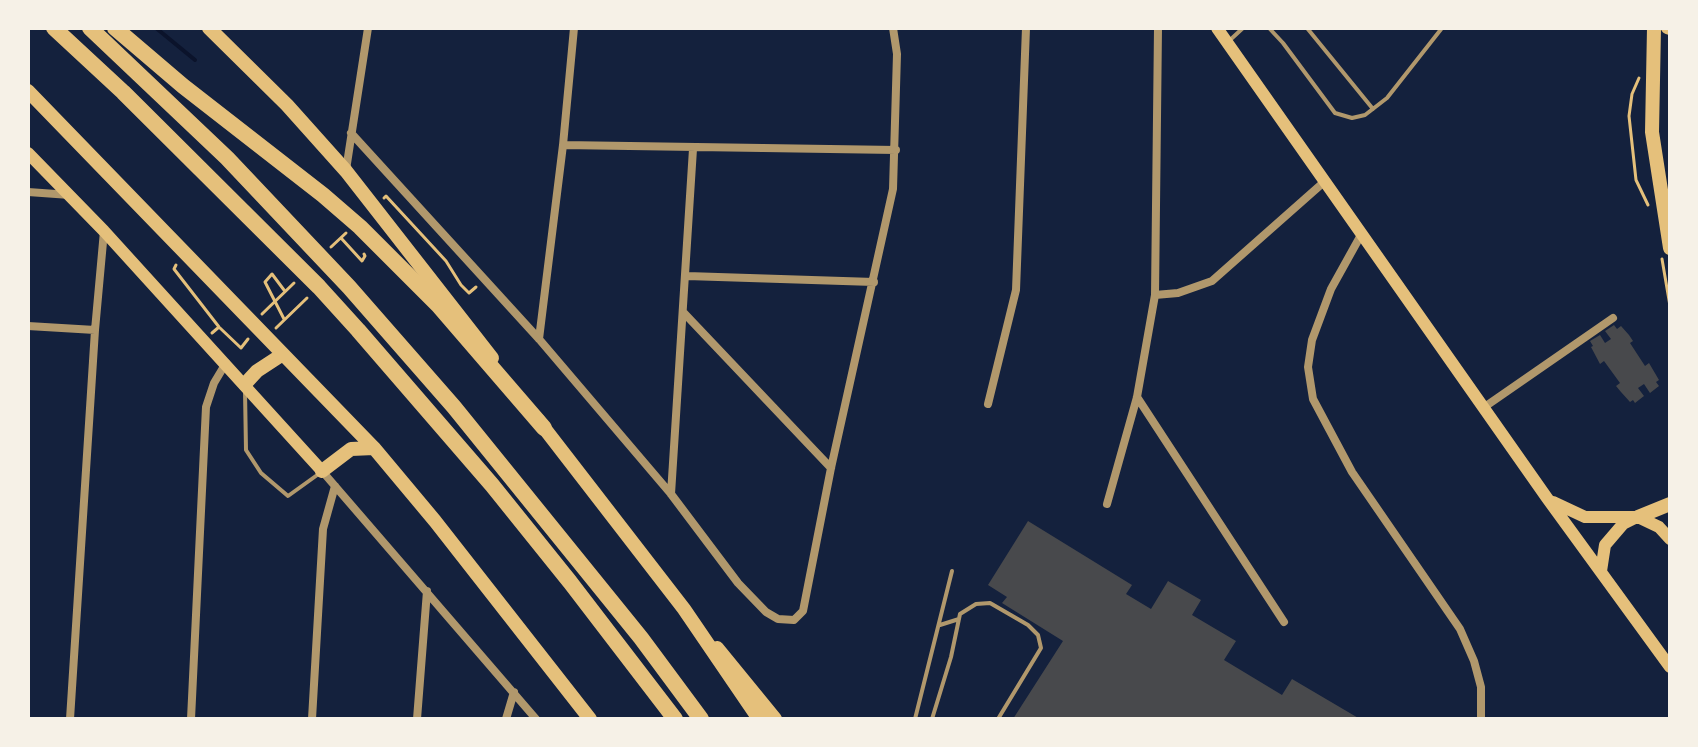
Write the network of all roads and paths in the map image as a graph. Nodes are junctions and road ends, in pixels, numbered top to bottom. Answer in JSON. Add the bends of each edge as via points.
{"nodes":[{"id":1,"x":54,"y":28,"type":"edge"},
{"id":2,"x":90,"y":28,"type":"edge"},
{"id":3,"x":115,"y":28,"type":"edge"},
{"id":4,"x":209,"y":28,"type":"edge"},
{"id":5,"x":368,"y":28,"type":"edge"},
{"id":6,"x":574,"y":28,"type":"edge"},
{"id":7,"x":893,"y":28,"type":"edge"},
{"id":8,"x":1026,"y":28,"type":"edge"},
{"id":9,"x":1158,"y":28,"type":"edge"},
{"id":10,"x":1217,"y":28,"type":"edge"},
{"id":11,"x":1243,"y":28,"type":"edge"},
{"id":12,"x":1269,"y":28,"type":"edge"},
{"id":13,"x":1442,"y":28,"type":"edge"},
{"id":14,"x":1654,"y":28,"type":"edge"},
{"id":15,"x":1308,"y":31,"type":"edge"},
{"id":16,"x":1228,"y":43,"type":"junction"},
{"id":17,"x":28,"y":91,"type":"edge"},
{"id":18,"x":1373,"y":109,"type":"junction"},
{"id":19,"x":351,"y":133,"type":"junction"},
{"id":20,"x":563,"y":145,"type":"junction"},
{"id":21,"x":693,"y":149,"type":"junction"},
{"id":22,"x":896,"y":150,"type":"junction"},
{"id":23,"x":28,"y":153,"type":"edge"},
{"id":24,"x":346,"y":171,"type":"junction"},
{"id":25,"x":1324,"y":182,"type":"junction"},
{"id":26,"x":28,"y":192,"type":"edge"},
{"id":27,"x":70,"y":195,"type":"junction"},
{"id":28,"x":375,"y":206,"type":"dead end"},
{"id":29,"x":354,"y":230,"type":"junction"},
{"id":30,"x":104,"y":231,"type":"junction"},
{"id":31,"x":1361,"y":235,"type":"junction"},
{"id":32,"x":341,"y":238,"type":"junction"},
{"id":33,"x":358,"y":246,"type":"dead end"},
{"id":34,"x":330,"y":248,"type":"dead end"},
{"id":35,"x":1670,"y":248,"type":"edge"},
{"id":36,"x":187,"y":276,"type":"dead end"},
{"id":37,"x":687,"y":276,"type":"junction"},
{"id":38,"x":296,"y":280,"type":"dead end"},
{"id":39,"x":874,"y":282,"type":"junction"},
{"id":40,"x":285,"y":291,"type":"junction"},
{"id":41,"x":469,"y":293,"type":"dead end"},
{"id":42,"x":1155,"y":295,"type":"junction"},
{"id":43,"x":684,"y":313,"type":"junction"},
{"id":44,"x":1613,"y":318,"type":"dead end"},
{"id":45,"x":284,"y":319,"type":"dead end"},
{"id":46,"x":253,"y":323,"type":"dead end"},
{"id":47,"x":28,"y":326,"type":"edge"},
{"id":48,"x":95,"y":330,"type":"junction"},
{"id":49,"x":539,"y":339,"type":"junction"},
{"id":50,"x":203,"y":340,"type":"junction"},
{"id":51,"x":283,"y":354,"type":"junction"},
{"id":52,"x":226,"y":363,"type":"junction"},
{"id":53,"x":245,"y":384,"type":"junction"},
{"id":54,"x":1137,"y":397,"type":"junction"},
{"id":55,"x":988,"y":404,"type":"dead end"},
{"id":56,"x":1483,"y":408,"type":"junction"},
{"id":57,"x":544,"y":428,"type":"junction"},
{"id":58,"x":374,"y":448,"type":"junction"},
{"id":59,"x":831,"y":468,"type":"junction"},
{"id":60,"x":322,"y":471,"type":"junction"},
{"id":61,"x":335,"y":486,"type":"junction"},
{"id":62,"x":671,"y":494,"type":"junction"},
{"id":63,"x":1547,"y":498,"type":"junction"},
{"id":64,"x":1107,"y":504,"type":"dead end"},
{"id":65,"x":1670,"y":504,"type":"edge"},
{"id":66,"x":1638,"y":517,"type":"junction"},
{"id":67,"x":1670,"y":539,"type":"edge"},
{"id":68,"x":952,"y":571,"type":"dead end"},
{"id":69,"x":1601,"y":571,"type":"junction"},
{"id":70,"x":427,"y":591,"type":"junction"},
{"id":71,"x":684,"y":609,"type":"junction"},
{"id":72,"x":959,"y":619,"type":"junction"},
{"id":73,"x":1284,"y":622,"type":"dead end"},
{"id":74,"x":940,"y":625,"type":"junction"},
{"id":75,"x":1670,"y":667,"type":"edge"},
{"id":76,"x":514,"y":692,"type":"junction"},
{"id":77,"x":70,"y":719,"type":"edge"},
{"id":78,"x":191,"y":719,"type":"edge"},
{"id":79,"x":312,"y":719,"type":"edge"},
{"id":80,"x":417,"y":719,"type":"edge"},
{"id":81,"x":506,"y":719,"type":"edge"},
{"id":82,"x":536,"y":719,"type":"edge"},
{"id":83,"x":590,"y":719,"type":"edge"},
{"id":84,"x":675,"y":719,"type":"edge"},
{"id":85,"x":701,"y":719,"type":"edge"},
{"id":86,"x":759,"y":719,"type":"edge"},
{"id":87,"x":775,"y":719,"type":"edge"},
{"id":88,"x":915,"y":719,"type":"edge"},
{"id":89,"x":932,"y":719,"type":"edge"},
{"id":90,"x":998,"y":719,"type":"edge"},
{"id":91,"x":1481,"y":719,"type":"edge"}],
"edges":[{"from":1,"to":84,"type":"highway","via":[[358,330],[521,521]]},
{"from":2,"to":85,"type":"highway","via":[[227,158],[349,287],[502,466]]},
{"from":3,"to":29,"type":"highway","via":[[323,195]]},
{"from":4,"to":24,"type":"main road"},
{"from":5,"to":19,"type":"street"},
{"from":6,"to":20,"type":"street"},
{"from":7,"to":22,"type":"street"},
{"from":8,"to":55,"type":"street","via":[[1016,290]]},
{"from":9,"to":42,"type":"street"},
{"from":10,"to":16,"type":"main road"},
{"from":11,"to":16,"type":"lane"},
{"from":12,"to":18,"type":"lane","via":[[1335,113],[1352,118]]},
{"from":13,"to":18,"type":"lane"},
{"from":14,"to":35,"type":"main road","via":[[1652,132]]},
{"from":15,"to":18,"type":"lane"},
{"from":16,"to":25,"type":"main road"},
{"from":17,"to":51,"type":"main road"},
{"from":19,"to":24,"type":"street"},
{"from":19,"to":49,"type":"street"},
{"from":20,"to":21,"type":"street"},
{"from":20,"to":49,"type":"street"},
{"from":21,"to":22,"type":"street"},
{"from":21,"to":37,"type":"street"},
{"from":22,"to":39,"type":"street"},
{"from":23,"to":27,"type":"main road"},
{"from":24,"to":57,"type":"main road"},
{"from":25,"to":31,"type":"main road"},
{"from":25,"to":42,"type":"street","via":[[1212,281]]},
{"from":26,"to":27,"type":"street"},
{"from":27,"to":30,"type":"main road"},
{"from":28,"to":41,"type":"path","via":[[386,196]]},
{"from":29,"to":32,"type":"path"},
{"from":29,"to":57,"type":"highway","via":[[438,305]]},
{"from":30,"to":48,"type":"street"},
{"from":30,"to":50,"type":"main road"},
{"from":31,"to":56,"type":"main road"},
{"from":31,"to":91,"type":"street","via":[[1331,289],[1312,340],[1308,367],[1313,399],[1352,472],[1460,629],[1481,687]]},
{"from":32,"to":33,"type":"path","via":[[362,261],[365,256]]},
{"from":32,"to":34,"type":"path"},
{"from":36,"to":50,"type":"path","via":[[177,265],[174,269],[219,327]]},
{"from":37,"to":39,"type":"street"},
{"from":37,"to":43,"type":"street"},
{"from":38,"to":40,"type":"path"},
{"from":39,"to":59,"type":"street"},
{"from":40,"to":45,"type":"path","via":[[272,274],[265,282]]},
{"from":40,"to":46,"type":"path"},
{"from":42,"to":54,"type":"street"},
{"from":43,"to":59,"type":"street"},
{"from":43,"to":62,"type":"street"},
{"from":44,"to":56,"type":"street"},
{"from":47,"to":48,"type":"street"},
{"from":48,"to":77,"type":"street"},
{"from":49,"to":62,"type":"street"},
{"from":50,"to":52,"type":"main road"},
{"from":51,"to":53,"type":"main road"},
{"from":51,"to":58,"type":"main road"},
{"from":52,"to":53,"type":"main road"},
{"from":52,"to":78,"type":"street","via":[[206,407]]},
{"from":53,"to":60,"type":"main road"},
{"from":53,"to":60,"type":"lane","via":[[246,450],[261,473],[288,496]]},
{"from":54,"to":64,"type":"street"},
{"from":54,"to":73,"type":"street"},
{"from":56,"to":63,"type":"main road"},
{"from":57,"to":71,"type":"main road"},
{"from":58,"to":60,"type":"main road","via":[[351,449]]},
{"from":58,"to":83,"type":"main road"},
{"from":59,"to":62,"type":"street","via":[[803,611],[794,620],[766,612]]},
{"from":60,"to":61,"type":"street"},
{"from":61,"to":70,"type":"street"},
{"from":61,"to":79,"type":"street","via":[[323,529]]},
{"from":63,"to":66,"type":"main road","via":[[1585,517]]},
{"from":63,"to":69,"type":"main road"},
{"from":65,"to":66,"type":"main road"},
{"from":66,"to":67,"type":"main road"},
{"from":66,"to":69,"type":"main road","via":[[1623,524],[1605,545]]},
{"from":68,"to":74,"type":"lane"},
{"from":69,"to":75,"type":"main road"},
{"from":70,"to":76,"type":"street"},
{"from":70,"to":80,"type":"street"},
{"from":71,"to":86,"type":"main road"},
{"from":71,"to":87,"type":"main road"},
{"from":72,"to":74,"type":"lane"},
{"from":72,"to":89,"type":"lane"},
{"from":72,"to":90,"type":"lane","via":[[976,604],[990,603],[1038,635],[1041,648]]},
{"from":74,"to":88,"type":"lane"},
{"from":76,"to":81,"type":"street"},
{"from":76,"to":82,"type":"street"}]}
